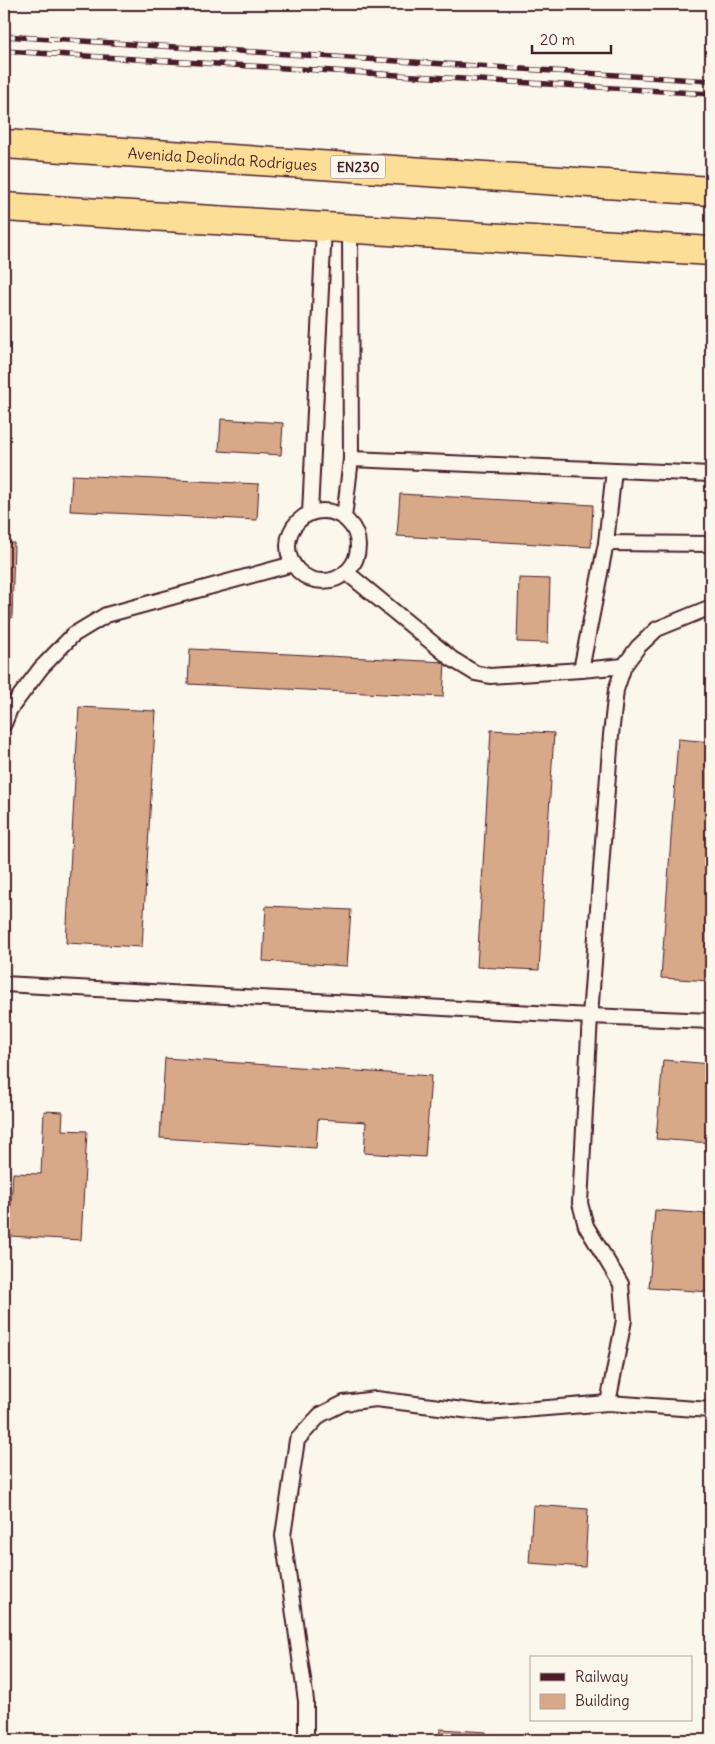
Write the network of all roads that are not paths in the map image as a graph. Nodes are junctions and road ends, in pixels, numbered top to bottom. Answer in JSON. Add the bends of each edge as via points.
{"nodes":[{"id":1,"x":4,"y":144,"type":"edge"},
{"id":2,"x":711,"y":191,"type":"edge"},
{"id":3,"x":4,"y":207,"type":"edge"},
{"id":4,"x":337,"y":228,"type":"junction"},
{"id":5,"x":711,"y":250,"type":"edge"},
{"id":6,"x":351,"y":459,"type":"junction"},
{"id":7,"x":614,"y":470,"type":"junction"},
{"id":8,"x":711,"y":474,"type":"edge"},
{"id":9,"x":310,"y":513,"type":"junction"},
{"id":10,"x":344,"y":518,"type":"junction"},
{"id":11,"x":606,"y":543,"type":"junction"},
{"id":12,"x":711,"y":544,"type":"edge"},
{"id":13,"x":293,"y":564,"type":"junction"},
{"id":14,"x":346,"y":572,"type":"junction"},
{"id":15,"x":711,"y":607,"type":"edge"},
{"id":16,"x":624,"y":666,"type":"junction"},
{"id":17,"x":581,"y":670,"type":"junction"},
{"id":18,"x":4,"y":724,"type":"edge"},
{"id":19,"x":4,"y":984,"type":"edge"},
{"id":20,"x":590,"y":1016,"type":"junction"},
{"id":21,"x":711,"y":1022,"type":"edge"},
{"id":22,"x":608,"y":1403,"type":"junction"},
{"id":23,"x":711,"y":1410,"type":"edge"},
{"id":24,"x":306,"y":1740,"type":"edge"}],
"edges":[{"from":1,"to":2,"type":"highway","name":"Avenida Deolinda Rodrigues","number":"EN230"},
{"from":3,"to":4,"type":"highway"},
{"from":4,"to":5,"type":"highway"},
{"from":4,"to":6,"type":"lane"},
{"from":4,"to":9,"type":"lane"},
{"from":6,"to":7,"type":"lane"},
{"from":6,"to":10,"type":"lane"},
{"from":7,"to":8,"type":"lane"},
{"from":7,"to":11,"type":"lane"},
{"from":9,"to":10,"type":"lane","via":[[322,510]]},
{"from":9,"to":13,"type":"lane","via":[[299,519],[292,529],[288,553]]},
{"from":10,"to":14,"type":"lane","via":[[357,538],[357,550]]},
{"from":11,"to":12,"type":"lane"},
{"from":11,"to":17,"type":"lane"},
{"from":13,"to":14,"type":"lane","via":[[311,579],[323,581]]},
{"from":13,"to":18,"type":"lane","via":[[106,615],[73,635],[41,668],[10,709]]},
{"from":14,"to":17,"type":"lane","via":[[452,659],[475,673],[490,676]]},
{"from":15,"to":16,"type":"lane","via":[[657,629]]},
{"from":16,"to":17,"type":"lane"},
{"from":16,"to":20,"type":"lane","via":[[616,690],[611,735]]},
{"from":19,"to":20,"type":"lane"},
{"from":20,"to":21,"type":"lane"},
{"from":20,"to":22,"type":"lane","via":[[580,1203],[586,1226],[621,1284],[624,1320]]},
{"from":22,"to":23,"type":"lane"},
{"from":22,"to":24,"type":"lane","via":[[487,1413],[368,1400],[344,1403],[320,1415],[297,1440],[283,1536],[306,1701]]}]}
